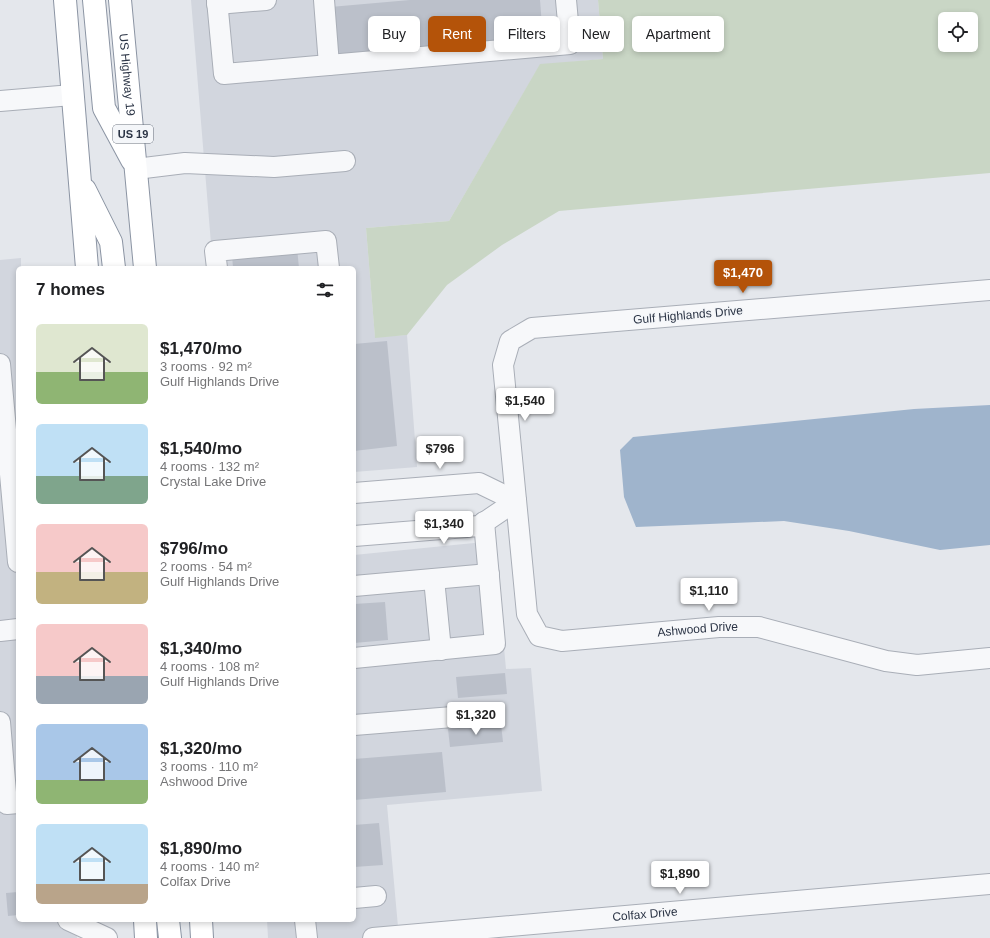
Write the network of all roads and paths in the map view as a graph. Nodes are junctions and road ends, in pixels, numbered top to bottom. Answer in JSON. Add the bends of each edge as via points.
{"nodes":[{"id":1,"x":65,"y":0,"type":"edge"},
{"id":2,"x":94,"y":0,"type":"edge"},
{"id":3,"x":120,"y":0,"type":"edge"},
{"id":4,"x":266,"y":0,"type":"edge"},
{"id":5,"x":324,"y":0,"type":"edge"},
{"id":6,"x":566,"y":0,"type":"edge"},
{"id":7,"x":217,"y":2,"type":"edge"},
{"id":8,"x":329,"y":65,"type":"junction"},
{"id":9,"x":72,"y":95,"type":"junction"},
{"id":10,"x":0,"y":101,"type":"edge"},
{"id":11,"x":345,"y":161,"type":"dead end"},
{"id":12,"x":136,"y":169,"type":"junction"},
{"id":13,"x":80,"y":178,"type":"junction"},
{"id":14,"x":87,"y":266,"type":"edge"},
{"id":15,"x":114,"y":266,"type":"edge"},
{"id":16,"x":145,"y":266,"type":"edge"},
{"id":17,"x":217,"y":266,"type":"edge"},
{"id":18,"x":329,"y":266,"type":"edge"},
{"id":19,"x":990,"y":290,"type":"edge"},
{"id":20,"x":510,"y":341,"type":"joint"},
{"id":21,"x":0,"y":364,"type":"edge"},
{"id":22,"x":8,"y":427,"type":"edge"},
{"id":23,"x":356,"y":493,"type":"edge"},
{"id":24,"x":516,"y":501,"type":"junction"},
{"id":25,"x":484,"y":522,"type":"junction"},
{"id":26,"x":16,"y":535,"type":"edge"},
{"id":27,"x":356,"y":536,"type":"edge"},
{"id":28,"x":489,"y":574,"type":"junction"},
{"id":29,"x":434,"y":579,"type":"junction"},
{"id":30,"x":356,"y":586,"type":"edge"},
{"id":31,"x":16,"y":629,"type":"edge"},
{"id":32,"x":0,"y":631,"type":"edge"},
{"id":33,"x":441,"y":650,"type":"junction"},
{"id":34,"x":356,"y":658,"type":"edge"},
{"id":35,"x":990,"y":658,"type":"edge"},
{"id":36,"x":490,"y":714,"type":"dead end"},
{"id":37,"x":0,"y":722,"type":"edge"},
{"id":38,"x":356,"y":725,"type":"edge"},
{"id":39,"x":8,"y":806,"type":"edge"},
{"id":40,"x":990,"y":884,"type":"edge"},
{"id":41,"x":376,"y":896,"type":"dead end"},
{"id":42,"x":356,"y":898,"type":"edge"},
{"id":43,"x":72,"y":922,"type":"edge"},
{"id":44,"x":145,"y":922,"type":"edge"},
{"id":45,"x":168,"y":922,"type":"edge"},
{"id":46,"x":201,"y":922,"type":"edge"},
{"id":47,"x":305,"y":922,"type":"edge"},
{"id":48,"x":107,"y":938,"type":"edge"},
{"id":49,"x":146,"y":938,"type":"edge"},
{"id":50,"x":170,"y":938,"type":"edge"},
{"id":51,"x":202,"y":938,"type":"edge"},
{"id":52,"x":307,"y":938,"type":"edge"},
{"id":53,"x":373,"y":938,"type":"edge"}],
"edges":[{"from":1,"to":9,"type":"highway"},
{"from":2,"to":12,"type":"highway","via":[[104,108]]},
{"from":3,"to":12,"type":"highway","name":"US Highway 19","number":"US 19"},
{"from":4,"to":7,"type":"street"},
{"from":5,"to":8,"type":"street"},
{"from":6,"to":8,"type":"street","via":[[570,44]]},
{"from":7,"to":8,"type":"street","via":[[224,74]]},
{"from":9,"to":10,"type":"street"},
{"from":9,"to":13,"type":"highway"},
{"from":11,"to":12,"type":"street","via":[[274,167],[186,163]]},
{"from":12,"to":16,"type":"highway","name":"US Highway 19","number":"US 19"},
{"from":13,"to":14,"type":"highway"},
{"from":13,"to":15,"type":"highway","via":[[111,242]]},
{"from":17,"to":18,"type":"street","via":[[215,251],[326,241]]},
{"from":19,"to":20,"type":"street","name":"Gulf Highlands Drive","via":[[532,328]]},
{"from":20,"to":24,"type":"street","name":"Ashwood Drive","via":[[503,365]]},
{"from":21,"to":22,"type":"street"},
{"from":22,"to":26,"type":"street"},
{"from":23,"to":24,"type":"street","via":[[480,482]]},
{"from":24,"to":25,"type":"street"},
{"from":24,"to":35,"type":"street","name":"Ashwood Drive","via":[[527,614],[539,636],[562,641],[719,628],[759,628],[886,661],[917,664]]},
{"from":25,"to":27,"type":"street","via":[[479,526]]},
{"from":25,"to":28,"type":"street"},
{"from":28,"to":29,"type":"street"},
{"from":28,"to":33,"type":"street","via":[[495,644]]},
{"from":29,"to":30,"type":"street"},
{"from":29,"to":33,"type":"street"},
{"from":31,"to":32,"type":"street"},
{"from":33,"to":34,"type":"street"},
{"from":36,"to":38,"type":"street"},
{"from":37,"to":39,"type":"street"},
{"from":40,"to":53,"type":"street","name":"Colfax Drive"},
{"from":41,"to":42,"type":"street"},
{"from":43,"to":48,"type":"street"},
{"from":44,"to":49,"type":"highway"},
{"from":45,"to":50,"type":"highway"},
{"from":46,"to":51,"type":"highway"},
{"from":47,"to":52,"type":"street"}]}
